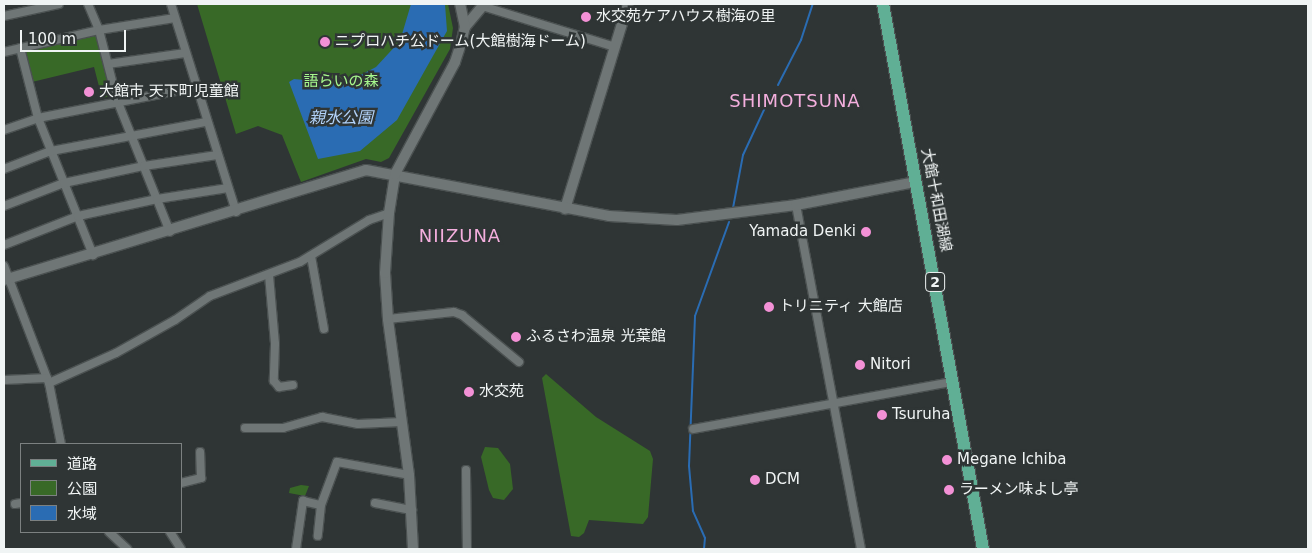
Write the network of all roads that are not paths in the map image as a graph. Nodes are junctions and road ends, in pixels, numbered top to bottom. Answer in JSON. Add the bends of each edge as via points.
{"nodes":[{"id":1,"x":59,"y":4,"type":"edge"},
{"id":2,"x":88,"y":4,"type":"edge"},
{"id":3,"x":171,"y":4,"type":"edge"},
{"id":4,"x":460,"y":4,"type":"edge"},
{"id":5,"x":628,"y":4,"type":"edge"},
{"id":6,"x":883,"y":4,"type":"edge"},
{"id":7,"x":483,"y":5,"type":"edge"},
{"id":8,"x":4,"y":16,"type":"edge"},
{"id":9,"x":175,"y":18,"type":"junction"},
{"id":10,"x":465,"y":27,"type":"junction"},
{"id":11,"x":99,"y":30,"type":"junction"},
{"id":12,"x":615,"y":47,"type":"junction"},
{"id":13,"x":20,"y":48,"type":"junction"},
{"id":14,"x":4,"y":52,"type":"edge"},
{"id":15,"x":185,"y":53,"type":"junction"},
{"id":16,"x":108,"y":64,"type":"junction"},
{"id":17,"x":196,"y":87,"type":"junction"},
{"id":18,"x":117,"y":100,"type":"junction"},
{"id":19,"x":38,"y":118,"type":"junction"},
{"id":20,"x":206,"y":122,"type":"junction"},
{"id":21,"x":4,"y":130,"type":"edge"},
{"id":22,"x":130,"y":134,"type":"junction"},
{"id":23,"x":51,"y":151,"type":"junction"},
{"id":24,"x":217,"y":155,"type":"junction"},
{"id":25,"x":144,"y":166,"type":"junction"},
{"id":26,"x":4,"y":169,"type":"edge"},
{"id":27,"x":395,"y":174,"type":"junction"},
{"id":28,"x":916,"y":182,"type":"junction"},
{"id":29,"x":64,"y":183,"type":"junction"},
{"id":30,"x":228,"y":188,"type":"junction"},
{"id":31,"x":157,"y":199,"type":"junction"},
{"id":32,"x":796,"y":205,"type":"junction"},
{"id":33,"x":4,"y":206,"type":"edge"},
{"id":34,"x":565,"y":209,"type":"junction"},
{"id":35,"x":236,"y":212,"type":"junction"},
{"id":36,"x":389,"y":213,"type":"junction"},
{"id":37,"x":78,"y":216,"type":"junction"},
{"id":38,"x":170,"y":232,"type":"junction"},
{"id":39,"x":4,"y":245,"type":"edge"},
{"id":40,"x":93,"y":255,"type":"junction"},
{"id":41,"x":311,"y":256,"type":"junction"},
{"id":42,"x":4,"y":266,"type":"edge"},
{"id":43,"x":269,"y":275,"type":"junction"},
{"id":44,"x":7,"y":280,"type":"edge"},
{"id":45,"x":388,"y":319,"type":"junction"},
{"id":46,"x":324,"y":329,"type":"dead end"},
{"id":47,"x":519,"y":362,"type":"dead end"},
{"id":48,"x":4,"y":380,"type":"edge"},
{"id":49,"x":48,"y":380,"type":"junction"},
{"id":50,"x":951,"y":382,"type":"junction"},
{"id":51,"x":293,"y":385,"type":"dead end"},
{"id":52,"x":834,"y":403,"type":"junction"},
{"id":53,"x":402,"y":422,"type":"junction"},
{"id":54,"x":245,"y":428,"type":"dead end"},
{"id":55,"x":693,"y":429,"type":"dead end"},
{"id":56,"x":61,"y":443,"type":"edge"},
{"id":57,"x":200,"y":452,"type":"dead end"},
{"id":58,"x":466,"y":470,"type":"dead end"},
{"id":59,"x":409,"y":474,"type":"junction"},
{"id":60,"x":182,"y":483,"type":"edge"},
{"id":61,"x":375,"y":503,"type":"dead end"},
{"id":62,"x":321,"y":505,"type":"junction"},
{"id":63,"x":412,"y":510,"type":"junction"},
{"id":64,"x":110,"y":533,"type":"edge"},
{"id":65,"x":171,"y":533,"type":"edge"},
{"id":66,"x":318,"y":536,"type":"dead end"},
{"id":67,"x":127,"y":549,"type":"edge"},
{"id":68,"x":181,"y":549,"type":"edge"},
{"id":69,"x":296,"y":549,"type":"edge"},
{"id":70,"x":413,"y":549,"type":"edge"},
{"id":71,"x":467,"y":549,"type":"edge"},
{"id":72,"x":861,"y":549,"type":"edge"},
{"id":73,"x":983,"y":549,"type":"edge"}],
"edges":[{"from":1,"to":8,"type":"street"},
{"from":2,"to":11,"type":"street"},
{"from":3,"to":9,"type":"street"},
{"from":4,"to":10,"type":"street"},
{"from":5,"to":12,"type":"street"},
{"from":6,"to":28,"type":"main road","name":"大館十和田湖線","number":"2"},
{"from":7,"to":10,"type":"street"},
{"from":7,"to":12,"type":"street"},
{"from":9,"to":11,"type":"street"},
{"from":9,"to":15,"type":"street"},
{"from":10,"to":27,"type":"street","via":[[455,62]]},
{"from":11,"to":13,"type":"street"},
{"from":11,"to":16,"type":"street"},
{"from":12,"to":34,"type":"street"},
{"from":13,"to":14,"type":"street"},
{"from":13,"to":19,"type":"street"},
{"from":15,"to":16,"type":"street"},
{"from":15,"to":17,"type":"street"},
{"from":16,"to":18,"type":"street"},
{"from":17,"to":18,"type":"street"},
{"from":17,"to":20,"type":"street"},
{"from":18,"to":19,"type":"street"},
{"from":18,"to":22,"type":"street"},
{"from":19,"to":21,"type":"street"},
{"from":19,"to":23,"type":"street"},
{"from":20,"to":22,"type":"street"},
{"from":20,"to":24,"type":"street"},
{"from":22,"to":23,"type":"street"},
{"from":22,"to":25,"type":"street"},
{"from":23,"to":26,"type":"street"},
{"from":23,"to":29,"type":"street"},
{"from":24,"to":25,"type":"street"},
{"from":24,"to":30,"type":"street"},
{"from":25,"to":29,"type":"street"},
{"from":25,"to":31,"type":"street"},
{"from":27,"to":34,"type":"street"},
{"from":27,"to":35,"type":"street","via":[[366,170]]},
{"from":27,"to":36,"type":"street"},
{"from":28,"to":32,"type":"street"},
{"from":28,"to":50,"type":"main road","name":"大館十和田湖線","number":"2"},
{"from":29,"to":33,"type":"street"},
{"from":29,"to":37,"type":"street"},
{"from":30,"to":31,"type":"street"},
{"from":30,"to":35,"type":"street"},
{"from":31,"to":37,"type":"street"},
{"from":31,"to":38,"type":"street"},
{"from":32,"to":34,"type":"street","via":[[677,220],[609,216]]},
{"from":32,"to":52,"type":"street"},
{"from":35,"to":38,"type":"street"},
{"from":36,"to":41,"type":"street","via":[[369,220]]},
{"from":36,"to":45,"type":"street","via":[[385,273]]},
{"from":37,"to":39,"type":"street"},
{"from":37,"to":40,"type":"street"},
{"from":38,"to":40,"type":"street"},
{"from":40,"to":44,"type":"street"},
{"from":41,"to":43,"type":"street"},
{"from":41,"to":46,"type":"street"},
{"from":42,"to":44,"type":"street"},
{"from":43,"to":49,"type":"street","via":[[210,296],[116,353]]},
{"from":43,"to":51,"type":"street","via":[[275,344],[274,381],[279,386]]},
{"from":44,"to":49,"type":"street"},
{"from":45,"to":47,"type":"street","via":[[454,312]]},
{"from":45,"to":53,"type":"street"},
{"from":48,"to":49,"type":"street"},
{"from":49,"to":56,"type":"street"},
{"from":50,"to":52,"type":"street"},
{"from":50,"to":73,"type":"main road","name":"大館十和田湖線","number":"2"},
{"from":52,"to":55,"type":"street"},
{"from":52,"to":72,"type":"street"},
{"from":53,"to":54,"type":"street","via":[[358,424],[322,417],[283,428]]},
{"from":53,"to":59,"type":"street"},
{"from":57,"to":60,"type":"street","via":[[200,478]]},
{"from":58,"to":71,"type":"street"},
{"from":59,"to":62,"type":"street","via":[[334,463]]},
{"from":59,"to":63,"type":"street"},
{"from":61,"to":63,"type":"street"},
{"from":62,"to":66,"type":"street"},
{"from":62,"to":69,"type":"street","via":[[303,501]]},
{"from":63,"to":70,"type":"street"},
{"from":64,"to":67,"type":"street"},
{"from":65,"to":68,"type":"street"}]}
